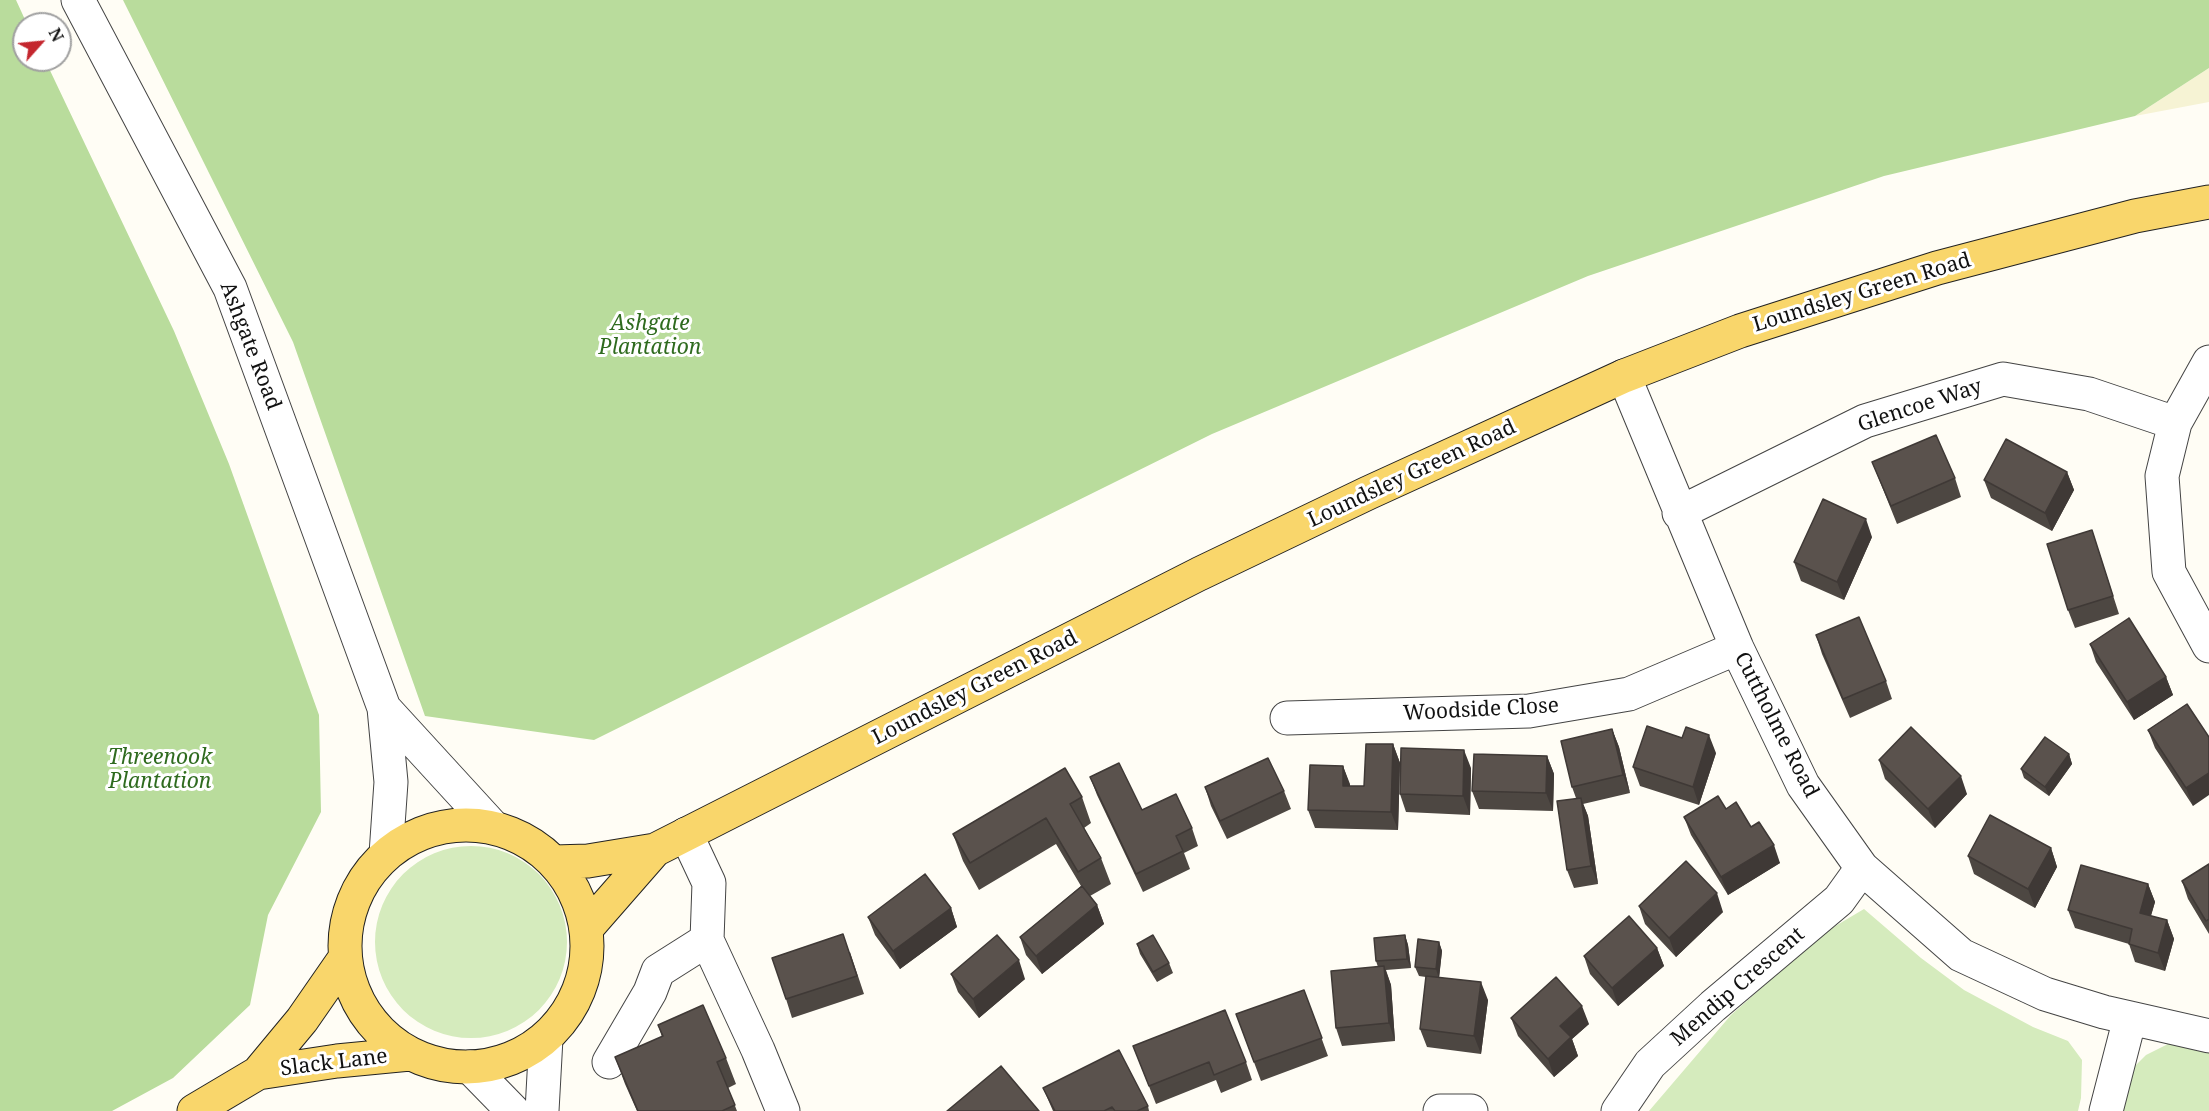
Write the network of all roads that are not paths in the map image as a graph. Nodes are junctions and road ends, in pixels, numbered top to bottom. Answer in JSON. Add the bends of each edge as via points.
{"nodes":[{"id":1,"x":78,"y":0,"type":"edge"},
{"id":2,"x":2209,"y":202,"type":"edge"},
{"id":3,"x":2209,"y":362,"type":"edge"},
{"id":4,"x":1624,"y":376,"type":"junction"},
{"id":5,"x":2175,"y":423,"type":"junction"},
{"id":6,"x":1679,"y":513,"type":"junction"},
{"id":7,"x":2209,"y":646,"type":"edge"},
{"id":8,"x":1737,"y":648,"type":"junction"},
{"id":9,"x":384,"y":708,"type":"junction"},
{"id":10,"x":1287,"y":718,"type":"dead end"},
{"id":11,"x":493,"y":827,"type":"junction"},
{"id":12,"x":686,"y":834,"type":"junction"},
{"id":13,"x":655,"y":850,"type":"junction"},
{"id":14,"x":386,"y":854,"type":"junction"},
{"id":15,"x":554,"y":862,"type":"junction"},
{"id":16,"x":1862,"y":868,"type":"junction"},
{"id":17,"x":586,"y":929,"type":"junction"},
{"id":18,"x":707,"y":940,"type":"junction"},
{"id":19,"x":345,"y":958,"type":"junction"},
{"id":20,"x":2130,"y":1018,"type":"junction"},
{"id":21,"x":2209,"y":1036,"type":"edge"},
{"id":22,"x":546,"y":1038,"type":"junction"},
{"id":23,"x":410,"y":1054,"type":"junction"},
{"id":24,"x":609,"y":1062,"type":"dead end"},
{"id":25,"x":470,"y":1067,"type":"junction"},
{"id":26,"x":258,"y":1073,"type":"junction"},
{"id":27,"x":194,"y":1111,"type":"edge"},
{"id":28,"x":513,"y":1111,"type":"edge"},
{"id":29,"x":543,"y":1111,"type":"edge"},
{"id":30,"x":783,"y":1111,"type":"edge"},
{"id":31,"x":1440,"y":1111,"type":"edge"},
{"id":32,"x":1471,"y":1111,"type":"edge"},
{"id":33,"x":1618,"y":1111,"type":"edge"},
{"id":34,"x":2106,"y":1111,"type":"edge"}],
"edges":[{"from":1,"to":9,"type":"street","name":"Ashgate Road","via":[[230,288]]},
{"from":2,"to":4,"type":"main road","name":"Loundsley Green Road","via":[[2136,216],[1937,268],[1740,331]]},
{"from":3,"to":5,"type":"street"},
{"from":4,"to":6,"type":"street","name":"Cuttholme Road"},
{"from":4,"to":12,"type":"main road","name":"Loundsley Green Road","via":[[1199,574]]},
{"from":5,"to":6,"type":"street","name":"Glencoe Way","via":[[2089,394],[2003,379],[1865,421]]},
{"from":5,"to":7,"type":"street","via":[[2162,476],[2169,572]]},
{"from":6,"to":8,"type":"street","name":"Cuttholme Road"},
{"from":8,"to":10,"type":"street","name":"Woodside Close","via":[[1629,694],[1529,711]]},
{"from":8,"to":16,"type":"street","name":"Cuttholme Road","via":[[1803,785]]},
{"from":9,"to":11,"type":"street","name":"Ashgate Road"},
{"from":9,"to":14,"type":"street","name":"Ashgate Road","via":[[391,782]]},
{"from":11,"to":14,"type":"main road","via":[[454,824],[418,834]]},
{"from":11,"to":15,"type":"main road","via":[[536,846]]},
{"from":12,"to":13,"type":"main road","name":"Loundsley Green Road"},
{"from":12,"to":18,"type":"street","via":[[709,883]]},
{"from":13,"to":15,"type":"main road","name":"Loundsley Green Road","via":[[588,861]]},
{"from":13,"to":17,"type":"main road","name":"Loundsley Green Road"},
{"from":14,"to":19,"type":"main road","via":[[367,875],[352,901],[345,928]]},
{"from":15,"to":17,"type":"main road","via":[[570,882]]},
{"from":16,"to":20,"type":"street","name":"Cuttholme Road","via":[[1961,955],[2044,994]]},
{"from":16,"to":33,"type":"street","name":"Mendip Crescent","via":[[1839,900],[1650,1064]]},
{"from":17,"to":22,"type":"main road","via":[[587,960],[580,989],[566,1016]]},
{"from":18,"to":24,"type":"street","via":[[658,972]]},
{"from":18,"to":30,"type":"street"},
{"from":19,"to":23,"type":"main road","via":[[352,987],[365,1014],[385,1037]]},
{"from":19,"to":26,"type":"main road","name":"Slack Lane","via":[[303,1020]]},
{"from":20,"to":21,"type":"street","name":"Cuttholme Road"},
{"from":20,"to":34,"type":"street"},
{"from":22,"to":25,"type":"main road","via":[[523,1054]]},
{"from":22,"to":29,"type":"street"},
{"from":23,"to":25,"type":"main road","via":[[439,1064]]},
{"from":23,"to":26,"type":"main road","name":"Slack Lane"},
{"from":25,"to":28,"type":"street"},
{"from":26,"to":27,"type":"main road","name":"Slack Lane"},
{"from":31,"to":32,"type":"street"}]}
